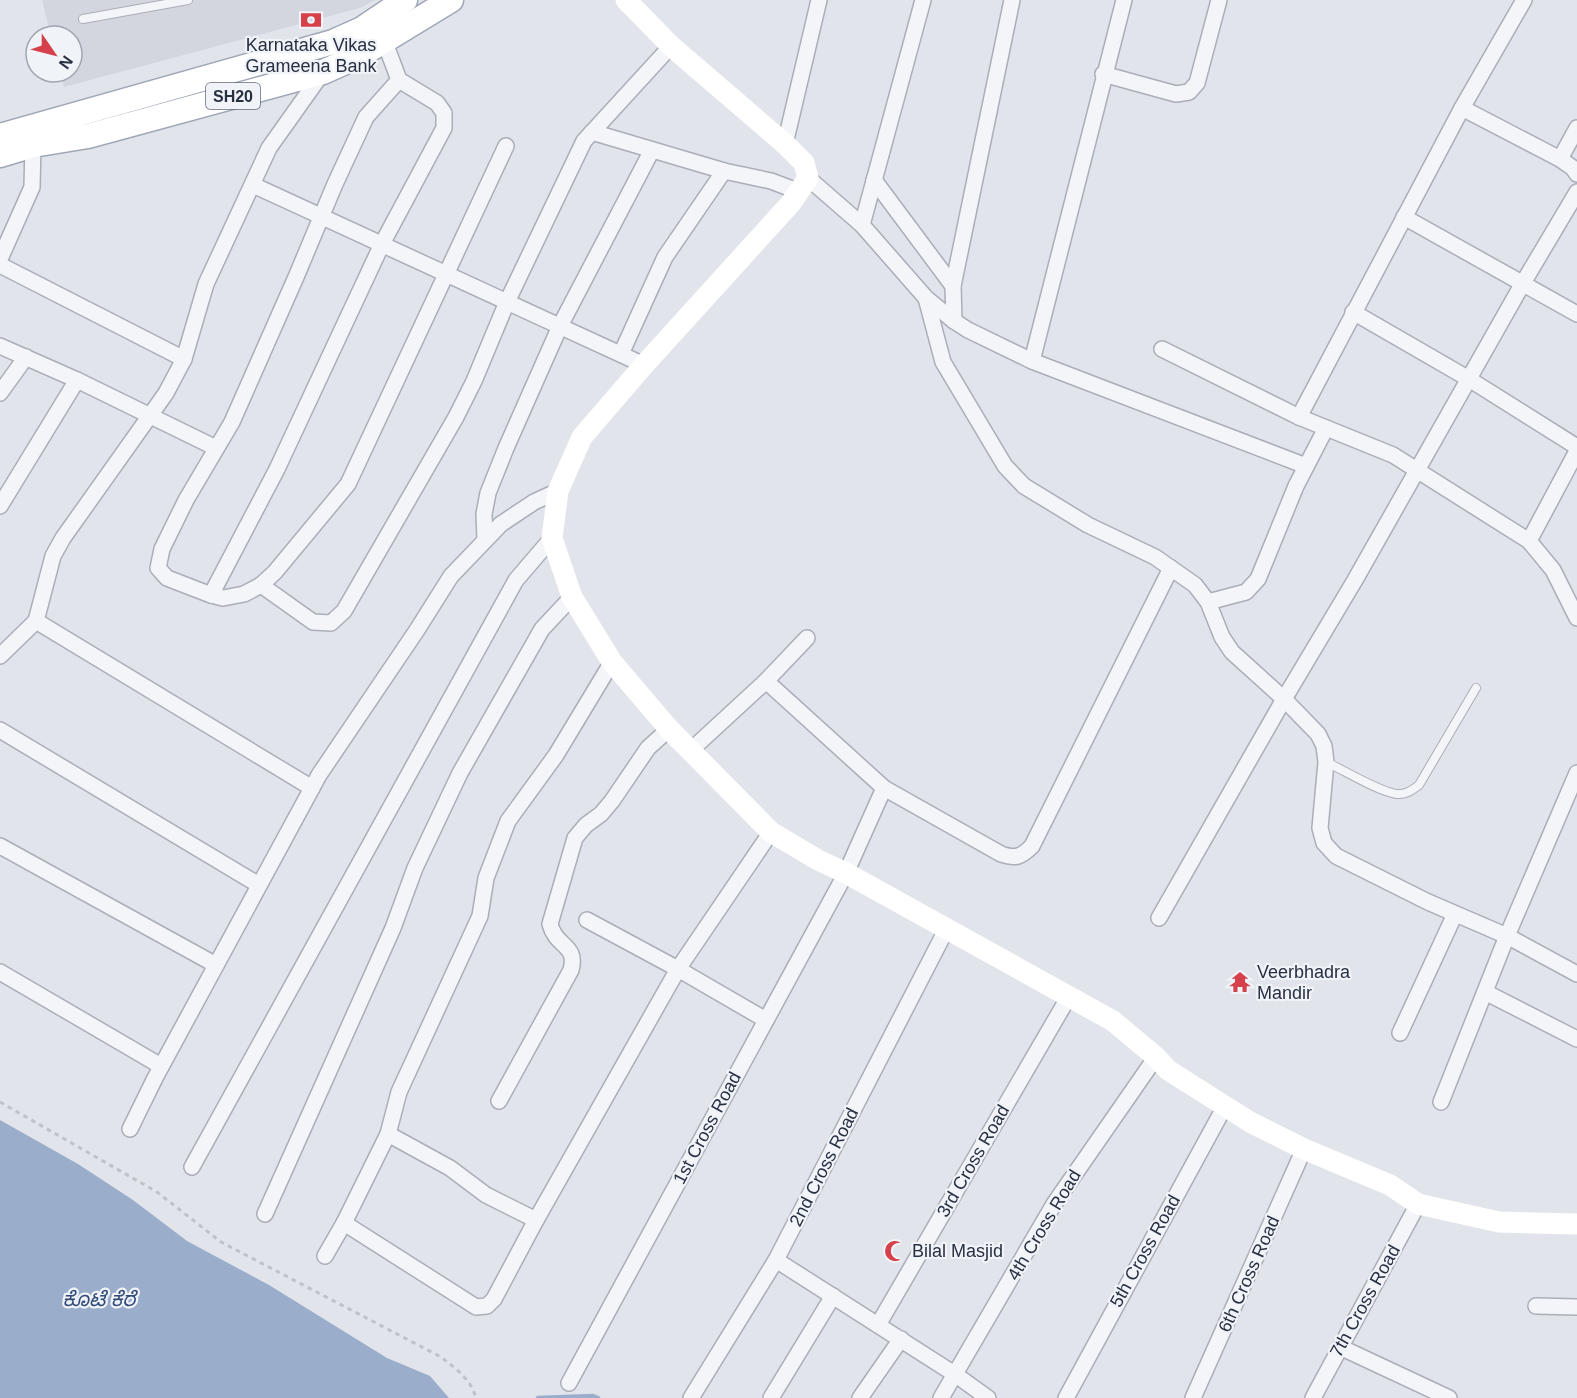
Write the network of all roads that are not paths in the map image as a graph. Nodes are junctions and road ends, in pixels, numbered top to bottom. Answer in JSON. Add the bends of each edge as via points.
{"nodes":[{"id":1,"x":188,"y":0,"type":"edge"},
{"id":2,"x":405,"y":0,"type":"edge"},
{"id":3,"x":451,"y":0,"type":"edge"},
{"id":4,"x":626,"y":0,"type":"edge"},
{"id":5,"x":819,"y":0,"type":"edge"},
{"id":6,"x":923,"y":0,"type":"edge"},
{"id":7,"x":1012,"y":0,"type":"edge"},
{"id":8,"x":1124,"y":0,"type":"edge"},
{"id":9,"x":1219,"y":0,"type":"edge"},
{"id":10,"x":1524,"y":0,"type":"edge"},
{"id":11,"x":83,"y":19,"type":"dead end"},
{"id":12,"x":384,"y":40,"type":"junction"},
{"id":13,"x":671,"y":46,"type":"junction"},
{"id":14,"x":323,"y":72,"type":"junction"},
{"id":15,"x":1103,"y":74,"type":"junction"},
{"id":16,"x":399,"y":80,"type":"junction"},
{"id":17,"x":1462,"y":108,"type":"junction"},
{"id":18,"x":1577,"y":128,"type":"edge"},
{"id":19,"x":592,"y":132,"type":"junction"},
{"id":20,"x":0,"y":136,"type":"edge"},
{"id":21,"x":785,"y":144,"type":"junction"},
{"id":22,"x":33,"y":145,"type":"junction"},
{"id":23,"x":506,"y":146,"type":"dead end"},
{"id":24,"x":652,"y":150,"type":"junction"},
{"id":25,"x":0,"y":155,"type":"edge"},
{"id":26,"x":1560,"y":159,"type":"junction"},
{"id":27,"x":724,"y":171,"type":"junction"},
{"id":28,"x":1577,"y":174,"type":"edge"},
{"id":29,"x":874,"y":180,"type":"junction"},
{"id":30,"x":252,"y":185,"type":"junction"},
{"id":31,"x":804,"y":185,"type":"junction"},
{"id":32,"x":1577,"y":192,"type":"edge"},
{"id":33,"x":321,"y":216,"type":"junction"},
{"id":34,"x":1404,"y":217,"type":"junction"},
{"id":35,"x":862,"y":225,"type":"junction"},
{"id":36,"x":382,"y":244,"type":"junction"},
{"id":37,"x":0,"y":259,"type":"edge"},
{"id":38,"x":0,"y":265,"type":"edge"},
{"id":39,"x":445,"y":273,"type":"junction"},
{"id":40,"x":1523,"y":283,"type":"junction"},
{"id":41,"x":952,"y":286,"type":"junction"},
{"id":42,"x":926,"y":298,"type":"junction"},
{"id":43,"x":507,"y":302,"type":"junction"},
{"id":44,"x":1353,"y":312,"type":"junction"},
{"id":45,"x":1577,"y":314,"type":"edge"},
{"id":46,"x":954,"y":321,"type":"junction"},
{"id":47,"x":560,"y":326,"type":"junction"},
{"id":48,"x":0,"y":346,"type":"edge"},
{"id":49,"x":1162,"y":349,"type":"dead end"},
{"id":50,"x":621,"y":354,"type":"junction"},
{"id":51,"x":26,"y":357,"type":"junction"},
{"id":52,"x":184,"y":359,"type":"junction"},
{"id":53,"x":1032,"y":361,"type":"junction"},
{"id":54,"x":644,"y":365,"type":"junction"},
{"id":55,"x":1469,"y":379,"type":"junction"},
{"id":56,"x":77,"y":380,"type":"junction"},
{"id":57,"x":0,"y":393,"type":"edge"},
{"id":58,"x":150,"y":416,"type":"junction"},
{"id":59,"x":1299,"y":417,"type":"junction"},
{"id":60,"x":1326,"y":428,"type":"junction"},
{"id":61,"x":216,"y":448,"type":"junction"},
{"id":62,"x":1577,"y":449,"type":"edge"},
{"id":63,"x":1306,"y":466,"type":"junction"},
{"id":64,"x":1418,"y":470,"type":"junction"},
{"id":65,"x":558,"y":491,"type":"junction"},
{"id":66,"x":0,"y":506,"type":"edge"},
{"id":67,"x":552,"y":538,"type":"junction"},
{"id":68,"x":485,"y":539,"type":"junction"},
{"id":69,"x":1529,"y":541,"type":"junction"},
{"id":70,"x":1171,"y":568,"type":"junction"},
{"id":71,"x":261,"y":585,"type":"junction"},
{"id":72,"x":211,"y":595,"type":"junction"},
{"id":73,"x":572,"y":597,"type":"junction"},
{"id":74,"x":1208,"y":602,"type":"junction"},
{"id":75,"x":1577,"y":618,"type":"edge"},
{"id":76,"x":36,"y":621,"type":"junction"},
{"id":77,"x":807,"y":638,"type":"dead end"},
{"id":78,"x":0,"y":656,"type":"edge"},
{"id":79,"x":612,"y":663,"type":"junction"},
{"id":80,"x":766,"y":681,"type":"junction"},
{"id":81,"x":1476,"y":688,"type":"dead end"},
{"id":82,"x":1284,"y":699,"type":"junction"},
{"id":83,"x":669,"y":729,"type":"junction"},
{"id":84,"x":0,"y":730,"type":"edge"},
{"id":85,"x":690,"y":751,"type":"junction"},
{"id":86,"x":1326,"y":762,"type":"junction"},
{"id":87,"x":1577,"y":773,"type":"edge"},
{"id":88,"x":312,"y":788,"type":"junction"},
{"id":89,"x":884,"y":788,"type":"junction"},
{"id":90,"x":771,"y":832,"type":"junction"},
{"id":91,"x":0,"y":846,"type":"edge"},
{"id":92,"x":846,"y":873,"type":"junction"},
{"id":93,"x":260,"y":885,"type":"junction"},
{"id":94,"x":1455,"y":914,"type":"junction"},
{"id":95,"x":1159,"y":918,"type":"dead end"},
{"id":96,"x":588,"y":920,"type":"dead end"},
{"id":97,"x":946,"y":930,"type":"junction"},
{"id":98,"x":1507,"y":936,"type":"junction"},
{"id":99,"x":216,"y":965,"type":"junction"},
{"id":100,"x":678,"y":969,"type":"junction"},
{"id":101,"x":0,"y":972,"type":"edge"},
{"id":102,"x":1577,"y":974,"type":"edge"},
{"id":103,"x":1485,"y":992,"type":"junction"},
{"id":104,"x":1068,"y":998,"type":"junction"},
{"id":105,"x":766,"y":1020,"type":"junction"},
{"id":106,"x":1400,"y":1033,"type":"dead end"},
{"id":107,"x":1577,"y":1039,"type":"edge"},
{"id":108,"x":1156,"y":1057,"type":"junction"},
{"id":109,"x":161,"y":1066,"type":"junction"},
{"id":110,"x":499,"y":1101,"type":"dead end"},
{"id":111,"x":1441,"y":1102,"type":"dead end"},
{"id":112,"x":1225,"y":1106,"type":"junction"},
{"id":113,"x":130,"y":1129,"type":"dead end"},
{"id":114,"x":388,"y":1134,"type":"junction"},
{"id":115,"x":1304,"y":1149,"type":"junction"},
{"id":116,"x":192,"y":1167,"type":"dead end"},
{"id":117,"x":1418,"y":1204,"type":"junction"},
{"id":118,"x":265,"y":1214,"type":"dead end"},
{"id":119,"x":536,"y":1220,"type":"junction"},
{"id":120,"x":344,"y":1224,"type":"junction"},
{"id":121,"x":1577,"y":1224,"type":"edge"},
{"id":122,"x":325,"y":1256,"type":"dead end"},
{"id":123,"x":776,"y":1260,"type":"junction"},
{"id":124,"x":834,"y":1296,"type":"junction"},
{"id":125,"x":1536,"y":1306,"type":"dead end"},
{"id":126,"x":1577,"y":1307,"type":"edge"},
{"id":127,"x":878,"y":1325,"type":"junction"},
{"id":128,"x":901,"y":1339,"type":"junction"},
{"id":129,"x":1340,"y":1347,"type":"junction"},
{"id":130,"x":956,"y":1375,"type":"junction"},
{"id":131,"x":569,"y":1383,"type":"dead end"},
{"id":132,"x":691,"y":1398,"type":"edge"},
{"id":133,"x":771,"y":1398,"type":"edge"},
{"id":134,"x":860,"y":1398,"type":"edge"},
{"id":135,"x":941,"y":1398,"type":"edge"},
{"id":136,"x":987,"y":1398,"type":"edge"},
{"id":137,"x":1066,"y":1398,"type":"edge"},
{"id":138,"x":1192,"y":1398,"type":"edge"},
{"id":139,"x":1313,"y":1398,"type":"edge"},
{"id":140,"x":1449,"y":1398,"type":"edge"}],
"edges":[{"from":1,"to":11,"type":"lane"},
{"from":2,"to":20,"type":"main road","number":"SH20","via":[[362,29],[333,42]]},
{"from":3,"to":12,"type":"main road","number":"SH20"},
{"from":4,"to":13,"type":"street"},
{"from":5,"to":21,"type":"street"},
{"from":6,"to":29,"type":"street"},
{"from":7,"to":41,"type":"street"},
{"from":8,"to":15,"type":"street"},
{"from":9,"to":15,"type":"street","via":[[1197,83],[1189,92],[1176,94]]},
{"from":10,"to":17,"type":"street"},
{"from":12,"to":14,"type":"main road","number":"SH20"},
{"from":12,"to":16,"type":"street"},
{"from":13,"to":19,"type":"street"},
{"from":13,"to":21,"type":"street"},
{"from":14,"to":22,"type":"main road","number":"SH20","via":[[88,136]]},
{"from":14,"to":30,"type":"street","via":[[269,148]]},
{"from":15,"to":53,"type":"street"},
{"from":16,"to":33,"type":"street","via":[[366,117]]},
{"from":16,"to":36,"type":"street","via":[[437,103],[444,113],[444,128]]},
{"from":17,"to":26,"type":"street"},
{"from":17,"to":34,"type":"street"},
{"from":18,"to":26,"type":"street"},
{"from":19,"to":24,"type":"street"},
{"from":19,"to":43,"type":"street","via":[[584,141]]},
{"from":21,"to":31,"type":"street","via":[[804,163]]},
{"from":22,"to":25,"type":"main road","number":"SH20"},
{"from":22,"to":37,"type":"street","via":[[33,187]]},
{"from":23,"to":39,"type":"street"},
{"from":24,"to":27,"type":"street"},
{"from":24,"to":47,"type":"street"},
{"from":26,"to":28,"type":"street"},
{"from":27,"to":31,"type":"street"},
{"from":27,"to":50,"type":"street","via":[[665,257]]},
{"from":29,"to":35,"type":"street"},
{"from":29,"to":41,"type":"street"},
{"from":30,"to":33,"type":"street"},
{"from":30,"to":52,"type":"street","via":[[206,284]]},
{"from":31,"to":35,"type":"street"},
{"from":31,"to":54,"type":"street"},
{"from":32,"to":40,"type":"street"},
{"from":33,"to":36,"type":"street"},
{"from":33,"to":61,"type":"street","via":[[232,422]]},
{"from":34,"to":40,"type":"street"},
{"from":34,"to":44,"type":"street"},
{"from":35,"to":42,"type":"street"},
{"from":36,"to":39,"type":"street"},
{"from":36,"to":72,"type":"street","via":[[277,469]]},
{"from":38,"to":52,"type":"street"},
{"from":39,"to":43,"type":"street"},
{"from":39,"to":71,"type":"street","via":[[348,484]]},
{"from":40,"to":45,"type":"street"},
{"from":40,"to":55,"type":"street"},
{"from":41,"to":46,"type":"street"},
{"from":42,"to":46,"type":"street"},
{"from":42,"to":70,"type":"street","via":[[943,362],[1012,476],[1088,525]]},
{"from":43,"to":47,"type":"street"},
{"from":43,"to":71,"type":"street","via":[[456,417],[344,611],[331,623],[313,622]]},
{"from":44,"to":55,"type":"street"},
{"from":44,"to":59,"type":"street"},
{"from":46,"to":53,"type":"street"},
{"from":47,"to":50,"type":"street"},
{"from":47,"to":68,"type":"street","via":[[488,493]]},
{"from":48,"to":51,"type":"street"},
{"from":49,"to":59,"type":"street"},
{"from":50,"to":54,"type":"street"},
{"from":51,"to":56,"type":"street"},
{"from":51,"to":57,"type":"street"},
{"from":52,"to":58,"type":"street"},
{"from":53,"to":63,"type":"street"},
{"from":54,"to":65,"type":"street","via":[[582,437]]},
{"from":55,"to":62,"type":"street"},
{"from":55,"to":64,"type":"street"},
{"from":56,"to":58,"type":"street"},
{"from":56,"to":66,"type":"street"},
{"from":58,"to":61,"type":"street"},
{"from":58,"to":76,"type":"street","via":[[63,538],[53,556]]},
{"from":59,"to":60,"type":"street"},
{"from":60,"to":63,"type":"street"},
{"from":60,"to":64,"type":"street"},
{"from":61,"to":72,"type":"street","via":[[162,549],[158,568],[167,578]]},
{"from":62,"to":69,"type":"street"},
{"from":63,"to":74,"type":"street","via":[[1258,579],[1246,592]]},
{"from":64,"to":69,"type":"street"},
{"from":64,"to":82,"type":"street"},
{"from":65,"to":67,"type":"street"},
{"from":65,"to":68,"type":"street","via":[[534,502]]},
{"from":67,"to":73,"type":"street"},
{"from":67,"to":116,"type":"street","via":[[516,580]]},
{"from":68,"to":88,"type":"street","via":[[450,576]]},
{"from":69,"to":75,"type":"street","via":[[1553,570]]},
{"from":70,"to":74,"type":"street","via":[[1196,585]]},
{"from":70,"to":89,"type":"street","via":[[1032,846],[1023,855],[1013,858],[1001,854]]},
{"from":71,"to":72,"type":"street","via":[[244,594],[223,598]]},
{"from":73,"to":79,"type":"street"},
{"from":73,"to":118,"type":"street","via":[[542,629],[460,773]]},
{"from":74,"to":82,"type":"street","via":[[1232,652]]},
{"from":76,"to":78,"type":"street"},
{"from":76,"to":88,"type":"street"},
{"from":77,"to":80,"type":"street"},
{"from":79,"to":83,"type":"street"},
{"from":79,"to":114,"type":"street","via":[[556,755],[508,821],[486,878],[480,916],[399,1092]]},
{"from":80,"to":85,"type":"street"},
{"from":80,"to":89,"type":"street"},
{"from":81,"to":86,"type":"lane","via":[[1419,785],[1409,793],[1385,791]]},
{"from":82,"to":86,"type":"street","via":[[1318,734]]},
{"from":82,"to":95,"type":"street"},
{"from":83,"to":85,"type":"street"},
{"from":83,"to":110,"type":"street","via":[[648,748],[606,808],[575,838],[550,924],[553,935],[571,951],[571,970]]},
{"from":84,"to":93,"type":"street"},
{"from":85,"to":90,"type":"street"},
{"from":86,"to":94,"type":"street","via":[[1320,828],[1324,843],[1351,865]]},
{"from":87,"to":98,"type":"street"},
{"from":88,"to":93,"type":"street"},
{"from":89,"to":92,"type":"street","name":"1st Cross Road"},
{"from":90,"to":92,"type":"street"},
{"from":90,"to":100,"type":"street"},
{"from":91,"to":99,"type":"street"},
{"from":92,"to":97,"type":"street"},
{"from":92,"to":105,"type":"street","name":"1st Cross Road"},
{"from":93,"to":99,"type":"street"},
{"from":94,"to":98,"type":"street"},
{"from":94,"to":106,"type":"street"},
{"from":96,"to":100,"type":"street"},
{"from":97,"to":104,"type":"street"},
{"from":97,"to":123,"type":"street","name":"2nd Cross Road"},
{"from":98,"to":102,"type":"street"},
{"from":98,"to":103,"type":"street"},
{"from":99,"to":109,"type":"street"},
{"from":100,"to":105,"type":"street"},
{"from":100,"to":119,"type":"street"},
{"from":101,"to":109,"type":"street"},
{"from":103,"to":107,"type":"street"},
{"from":103,"to":111,"type":"street"},
{"from":104,"to":108,"type":"street","via":[[1113,1021]]},
{"from":104,"to":127,"type":"street","name":"3rd Cross Road"},
{"from":105,"to":131,"type":"street","name":"1st Cross Road"},
{"from":108,"to":112,"type":"street","via":[[1168,1070]]},
{"from":108,"to":130,"type":"street","name":"4th Cross Road","via":[[1054,1204]]},
{"from":109,"to":113,"type":"street"},
{"from":112,"to":115,"type":"street"},
{"from":112,"to":137,"type":"street","name":"5th Cross Road"},
{"from":114,"to":119,"type":"street","via":[[450,1168],[486,1195]]},
{"from":114,"to":120,"type":"street"},
{"from":115,"to":117,"type":"street","via":[[1390,1185]]},
{"from":115,"to":138,"type":"street","name":"6th Cross Road"},
{"from":117,"to":121,"type":"street","via":[[1500,1222]]},
{"from":117,"to":129,"type":"street","name":"7th Cross Road"},
{"from":119,"to":120,"type":"street","via":[[487,1306],[476,1306]]},
{"from":120,"to":122,"type":"street"},
{"from":123,"to":124,"type":"street"},
{"from":123,"to":132,"type":"street","name":"2nd Cross Road"},
{"from":124,"to":127,"type":"street"},
{"from":124,"to":133,"type":"street"},
{"from":125,"to":126,"type":"street"},
{"from":127,"to":128,"type":"street"},
{"from":128,"to":130,"type":"street"},
{"from":128,"to":134,"type":"street"},
{"from":129,"to":139,"type":"street","name":"7th Cross Road"},
{"from":129,"to":140,"type":"street"},
{"from":130,"to":135,"type":"street","name":"4th Cross Road"},
{"from":130,"to":136,"type":"street"}]}
